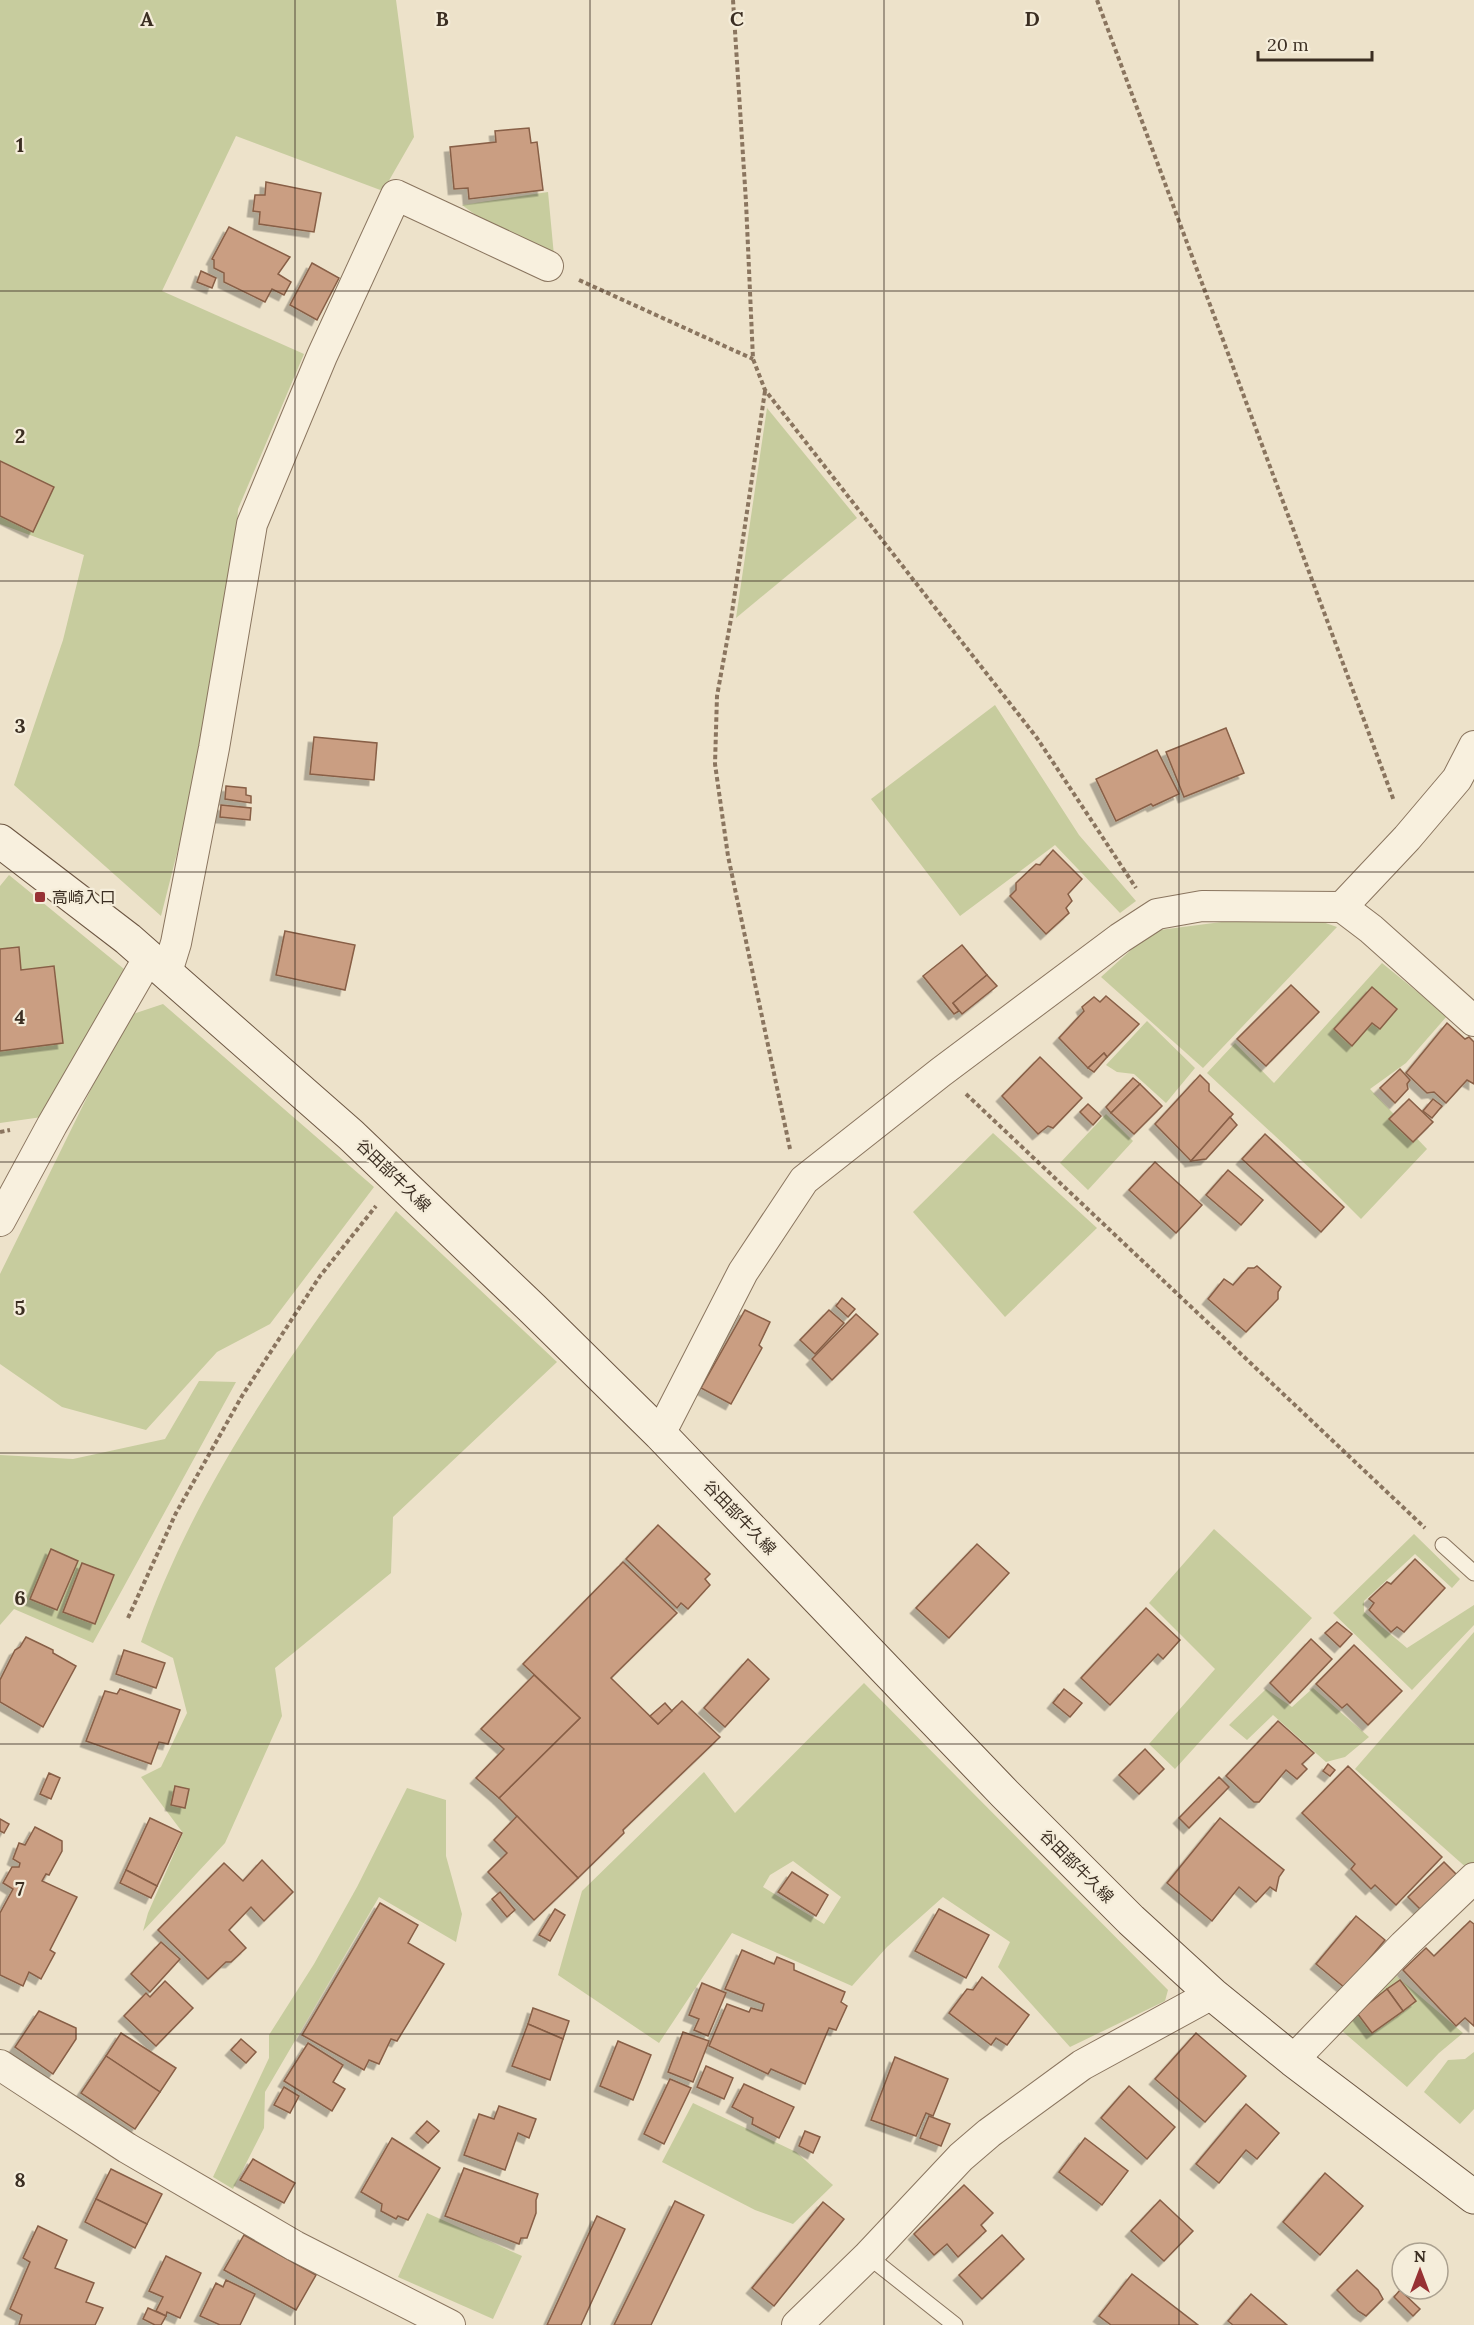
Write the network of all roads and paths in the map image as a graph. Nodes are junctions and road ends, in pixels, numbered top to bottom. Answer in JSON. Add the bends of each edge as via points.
{"nodes":[{"id":1,"x":733,"y":0,"type":"edge"},
{"id":2,"x":1097,"y":0,"type":"edge"},
{"id":3,"x":548,"y":266,"type":"joint"},
{"id":4,"x":753,"y":359,"type":"junction"},
{"id":5,"x":765,"y":390,"type":"junction"},
{"id":6,"x":1474,"y":746,"type":"edge"},
{"id":7,"x":1407,"y":838,"type":"junction"},
{"id":8,"x":0,"y":841,"type":"edge"},
{"id":9,"x":1342,"y":907,"type":"junction"},
{"id":10,"x":1157,"y":914,"type":"junction"},
{"id":11,"x":158,"y":965,"type":"junction"},
{"id":12,"x":1474,"y":1020,"type":"edge"},
{"id":13,"x":941,"y":1072,"type":"junction"},
{"id":14,"x":397,"y":1178,"type":"junction"},
{"id":15,"x":804,"y":1180,"type":"junction"},
{"id":16,"x":0,"y":1221,"type":"edge"},
{"id":17,"x":660,"y":1434,"type":"junction"},
{"id":18,"x":1443,"y":1545,"type":"joint"},
{"id":19,"x":1474,"y":1573,"type":"edge"},
{"id":20,"x":128,"y":1618,"type":"dead end"},
{"id":21,"x":1474,"y":1878,"type":"edge"},
{"id":22,"x":1212,"y":1994,"type":"junction"},
{"id":23,"x":1293,"y":2060,"type":"junction"},
{"id":24,"x":0,"y":2065,"type":"edge"},
{"id":25,"x":1474,"y":2197,"type":"edge"},
{"id":26,"x":868,"y":2256,"type":"junction"},
{"id":27,"x":450,"y":2325,"type":"edge"},
{"id":28,"x":797,"y":2325,"type":"edge"},
{"id":29,"x":955,"y":2325,"type":"edge"}],
"edges":[{"from":1,"to":4,"type":"path"},
{"from":2,"to":7,"type":"path"},
{"from":3,"to":4,"type":"path"},
{"from":3,"to":11,"type":"street","via":[[396,195],[322,356],[252,524],[176,943]]},
{"from":4,"to":5,"type":"path"},
{"from":5,"to":10,"type":"path","via":[[1037,738]]},
{"from":5,"to":15,"type":"path","via":[[717,696],[715,764],[728,856],[792,1160]]},
{"from":6,"to":7,"type":"street","via":[[1457,779]]},
{"from":7,"to":9,"type":"street"},
{"from":8,"to":11,"type":"main road","name":"谷田部牛久線"},
{"from":9,"to":10,"type":"street","via":[[1202,906]]},
{"from":9,"to":12,"type":"street"},
{"from":10,"to":13,"type":"street"},
{"from":11,"to":14,"type":"main road","name":"谷田部牛久線"},
{"from":11,"to":16,"type":"street","via":[[32,1161]]},
{"from":13,"to":15,"type":"street"},
{"from":13,"to":18,"type":"path"},
{"from":14,"to":17,"type":"main road","name":"谷田部牛久線"},
{"from":14,"to":20,"type":"path","via":[[320,1276],[242,1396],[176,1513]]},
{"from":15,"to":17,"type":"street","via":[[743,1272]]},
{"from":17,"to":22,"type":"main road","name":"谷田部牛久線","via":[[1005,1794],[1131,1920]]},
{"from":18,"to":19,"type":"lane"},
{"from":21,"to":23,"type":"street"},
{"from":22,"to":23,"type":"main road","name":"谷田部牛久線"},
{"from":22,"to":26,"type":"street","via":[[1082,2065],[989,2133],[961,2157]]},
{"from":23,"to":25,"type":"main road","name":"谷田部牛久線"},
{"from":24,"to":27,"type":"street","via":[[127,2148],[295,2246]]},
{"from":26,"to":28,"type":"street"},
{"from":26,"to":29,"type":"lane"}]}
